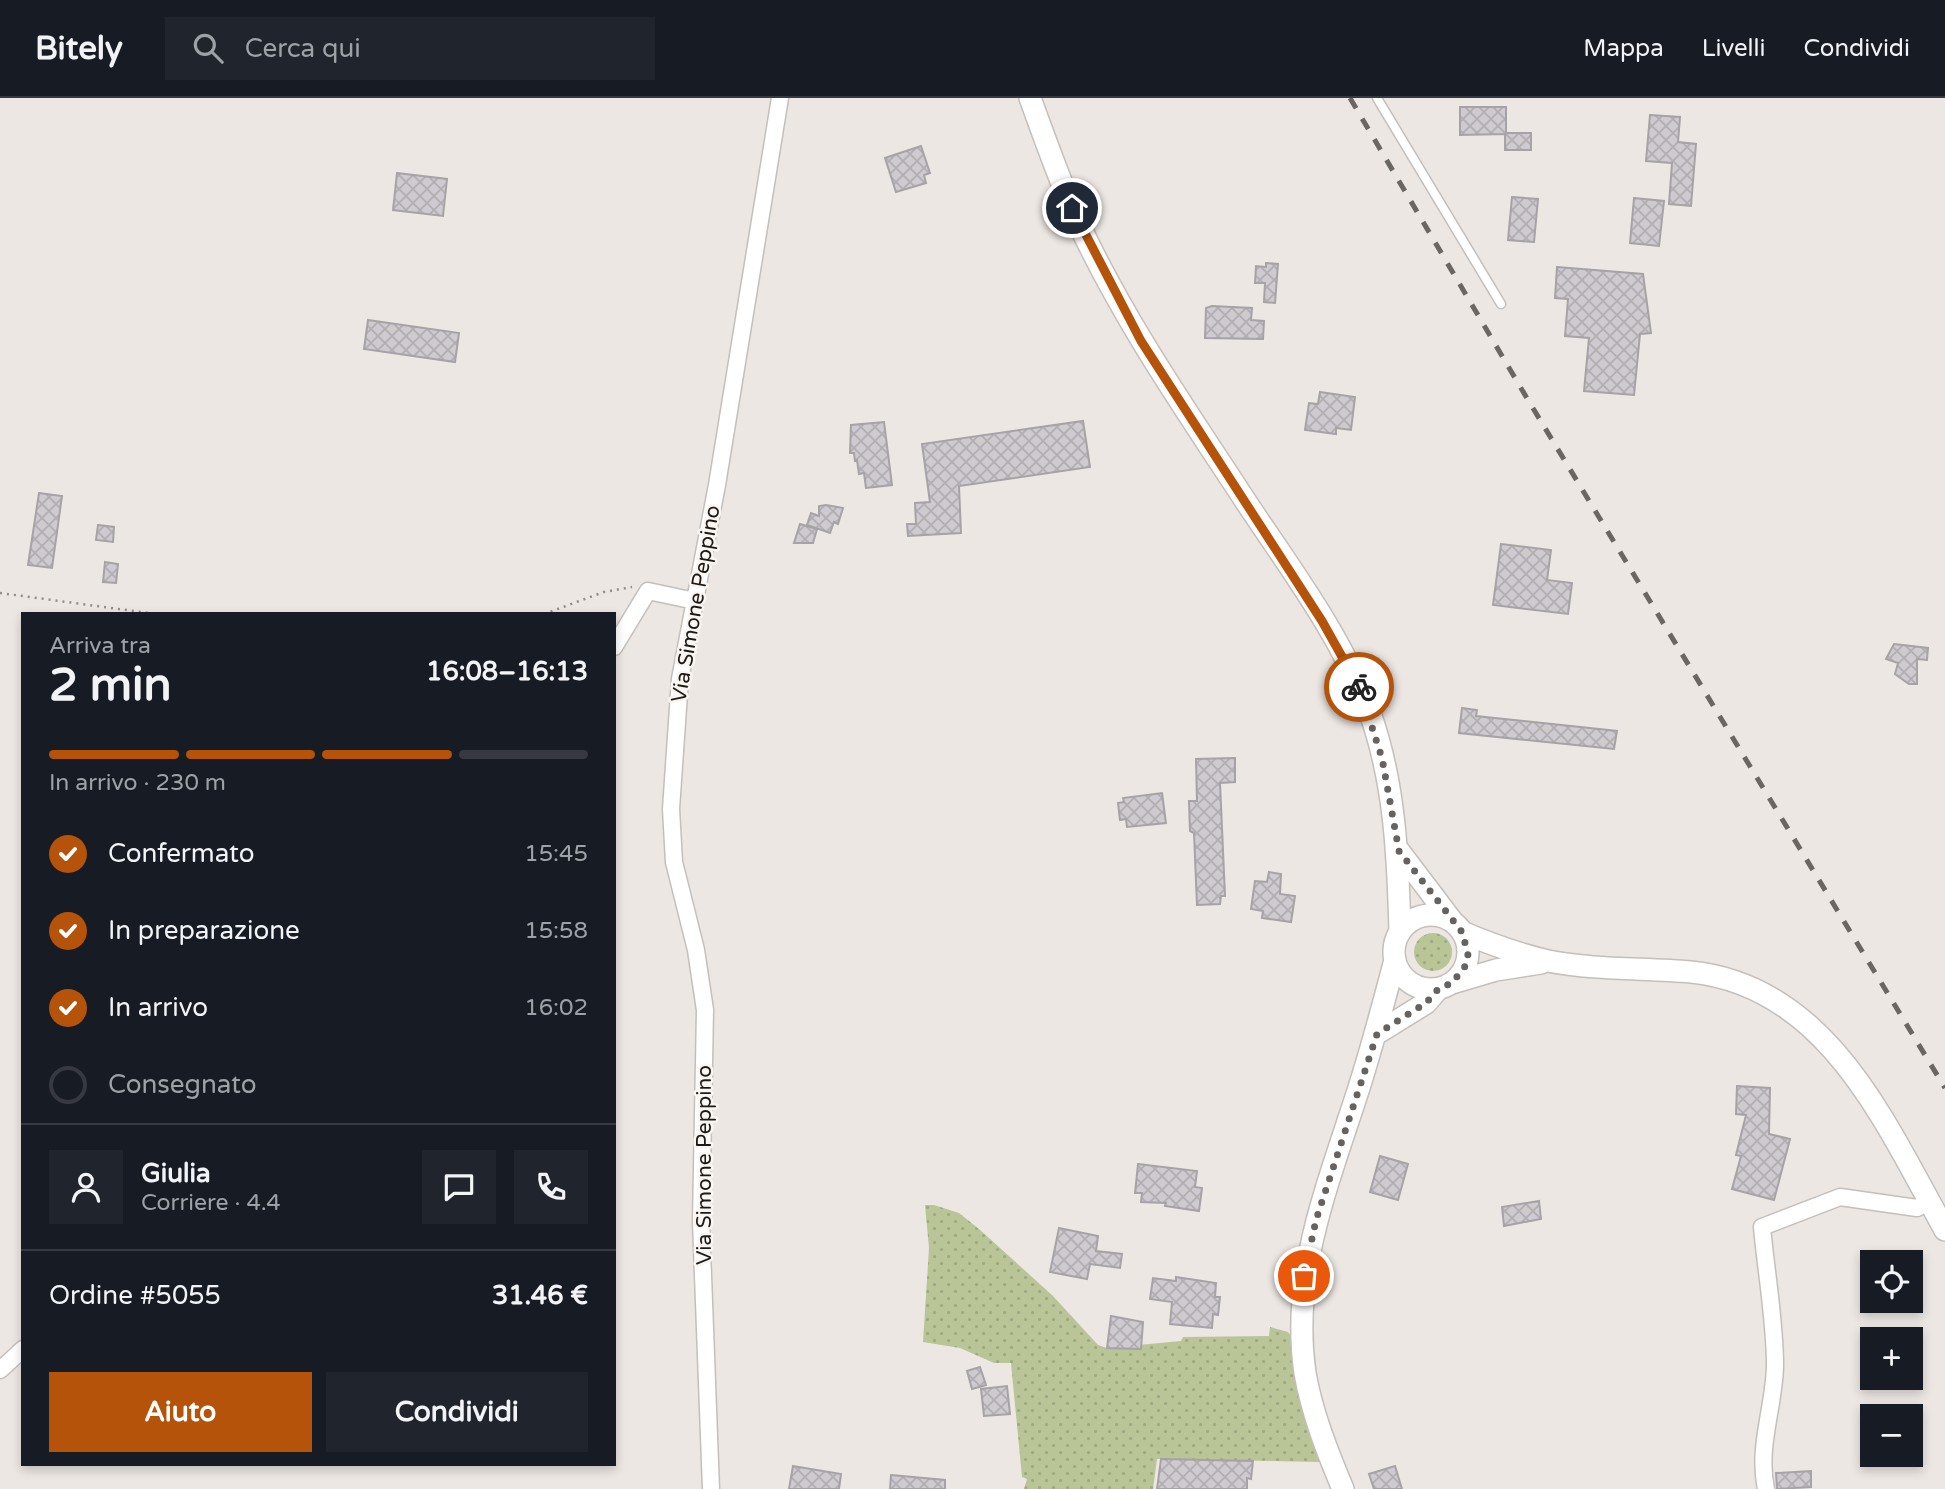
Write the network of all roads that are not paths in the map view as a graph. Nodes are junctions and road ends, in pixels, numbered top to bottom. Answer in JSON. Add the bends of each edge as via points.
{"nodes":[{"id":1,"x":780,"y":98,"type":"edge"},
{"id":2,"x":1030,"y":98,"type":"edge"},
{"id":3,"x":1377,"y":98,"type":"edge"},
{"id":4,"x":1501,"y":304,"type":"dead end"},
{"id":5,"x":695,"y":601,"type":"junction"},
{"id":6,"x":616,"y":644,"type":"edge"},
{"id":7,"x":1399,"y":851,"type":"junction"},
{"id":8,"x":1457,"y":926,"type":"junction"},
{"id":9,"x":1400,"y":932,"type":"junction"},
{"id":10,"x":1395,"y":960,"type":"junction"},
{"id":11,"x":1550,"y":961,"type":"junction"},
{"id":12,"x":1445,"y":986,"type":"junction"},
{"id":13,"x":1377,"y":1034,"type":"junction"},
{"id":14,"x":1929,"y":1202,"type":"junction"},
{"id":15,"x":1945,"y":1230,"type":"edge"},
{"id":16,"x":21,"y":1351,"type":"edge"},
{"id":17,"x":0,"y":1370,"type":"edge"},
{"id":18,"x":710,"y":1489,"type":"edge"},
{"id":19,"x":1343,"y":1489,"type":"edge"},
{"id":20,"x":1766,"y":1489,"type":"edge"}],
"edges":[{"from":1,"to":5,"type":"street","name":"Via Simone Peppino"},
{"from":2,"to":7,"type":"main road","via":[[1079,223],[1130,322],[1322,621],[1359,687],[1382,758]]},
{"from":3,"to":4,"type":"lane"},
{"from":5,"to":6,"type":"street","via":[[648,591]]},
{"from":5,"to":18,"type":"street","name":"Via Simone Peppino","via":[[680,680],[671,809],[674,862],[705,1010],[701,1222]]},
{"from":7,"to":8,"type":"main road"},
{"from":7,"to":9,"type":"main road"},
{"from":8,"to":9,"type":"main road","via":[[1429,915]]},
{"from":8,"to":11,"type":"main road","via":[[1512,951]]},
{"from":8,"to":12,"type":"main road","via":[[1467,942],[1466,965]]},
{"from":9,"to":10,"type":"main road"},
{"from":10,"to":12,"type":"main road","via":[[1407,979],[1427,989]]},
{"from":10,"to":13,"type":"main road"},
{"from":11,"to":12,"type":"main road"},
{"from":11,"to":14,"type":"main road","via":[[1715,975],[1770,998],[1824,1039],[1862,1082]]},
{"from":12,"to":13,"type":"main road"},
{"from":13,"to":19,"type":"main road","via":[[1316,1220],[1304,1276],[1303,1350],[1308,1384],[1319,1430]]},
{"from":14,"to":15,"type":"main road"},
{"from":14,"to":20,"type":"street","via":[[1917,1208],[1840,1197],[1762,1227],[1775,1370],[1763,1448]]},
{"from":16,"to":17,"type":"street"}]}
